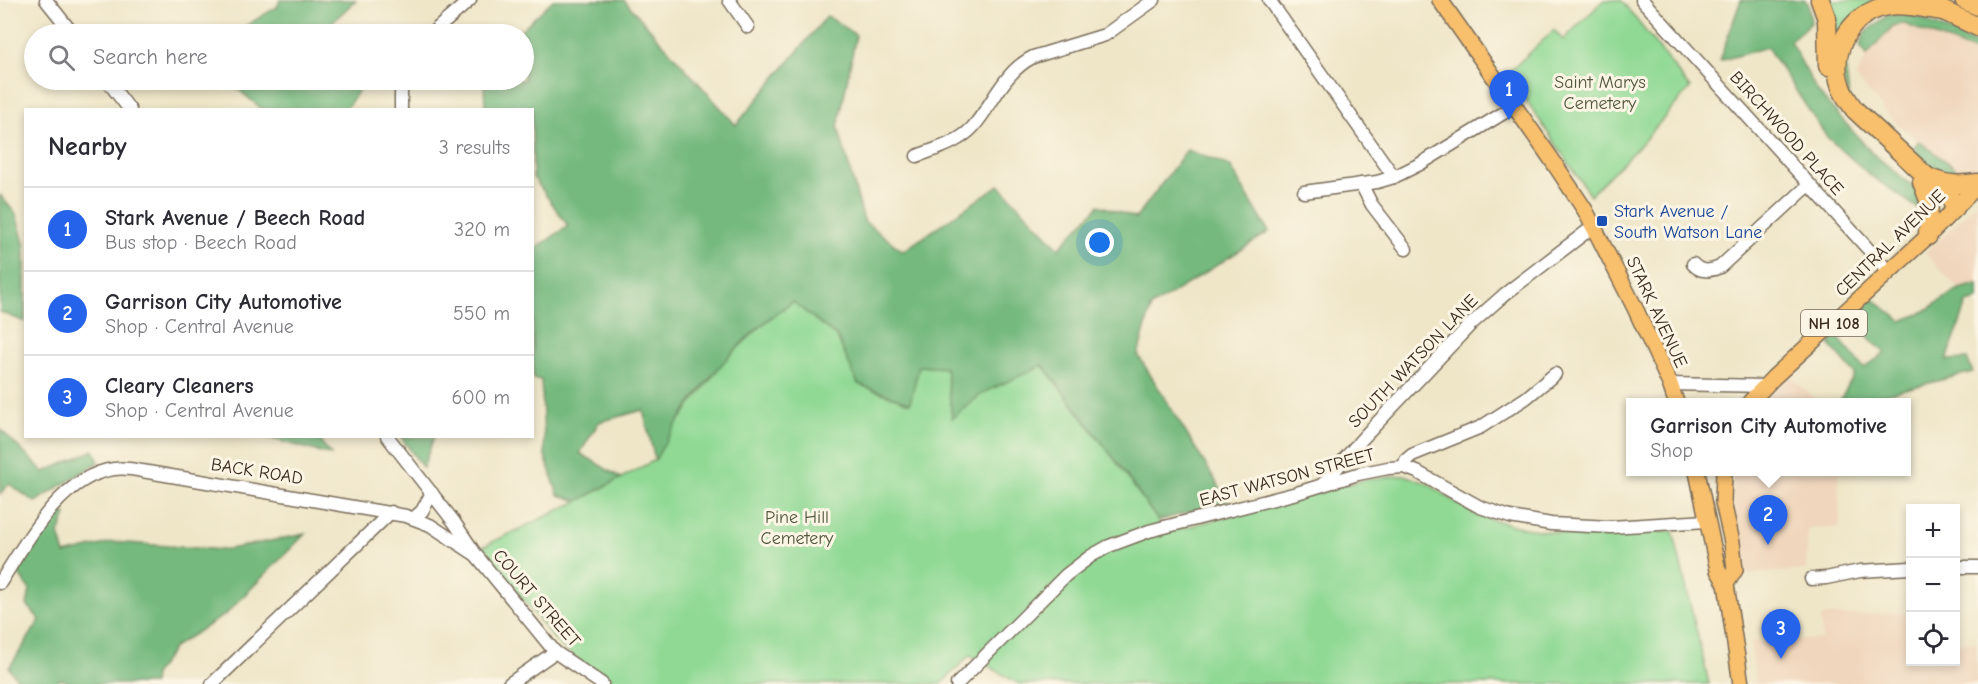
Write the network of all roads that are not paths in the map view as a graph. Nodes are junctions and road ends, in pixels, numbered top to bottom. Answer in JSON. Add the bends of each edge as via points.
{"nodes":[{"id":1,"x":46,"y":0,"type":"edge"},
{"id":2,"x":470,"y":0,"type":"edge"},
{"id":3,"x":729,"y":0,"type":"edge"},
{"id":4,"x":1154,"y":0,"type":"edge"},
{"id":5,"x":1269,"y":0,"type":"edge"},
{"id":6,"x":1440,"y":0,"type":"edge"},
{"id":7,"x":1642,"y":0,"type":"edge"},
{"id":8,"x":1820,"y":0,"type":"edge"},
{"id":9,"x":1921,"y":0,"type":"edge"},
{"id":10,"x":1964,"y":0,"type":"edge"},
{"id":11,"x":1978,"y":6,"type":"edge"},
{"id":12,"x":1943,"y":11,"type":"junction"},
{"id":13,"x":65,"y":24,"type":"edge"},
{"id":14,"x":442,"y":24,"type":"edge"},
{"id":15,"x":748,"y":27,"type":"dead end"},
{"id":16,"x":1978,"y":27,"type":"edge"},
{"id":17,"x":115,"y":90,"type":"edge"},
{"id":18,"x":401,"y":90,"type":"edge"},
{"id":19,"x":1515,"y":106,"type":"junction"},
{"id":20,"x":128,"y":108,"type":"edge"},
{"id":21,"x":401,"y":108,"type":"edge"},
{"id":22,"x":917,"y":156,"type":"dead end"},
{"id":23,"x":1394,"y":177,"type":"junction"},
{"id":24,"x":1924,"y":179,"type":"junction"},
{"id":25,"x":1361,"y":184,"type":"junction"},
{"id":26,"x":1809,"y":185,"type":"junction"},
{"id":27,"x":1304,"y":192,"type":"dead end"},
{"id":28,"x":1971,"y":193,"type":"edge"},
{"id":29,"x":1594,"y":226,"type":"junction"},
{"id":30,"x":1928,"y":236,"type":"junction"},
{"id":31,"x":1406,"y":249,"type":"dead end"},
{"id":32,"x":1693,"y":264,"type":"dead end"},
{"id":33,"x":1889,"y":272,"type":"junction"},
{"id":34,"x":1555,"y":374,"type":"dead end"},
{"id":35,"x":1670,"y":384,"type":"junction"},
{"id":36,"x":1764,"y":386,"type":"junction"},
{"id":37,"x":1675,"y":398,"type":"edge"},
{"id":38,"x":1754,"y":398,"type":"edge"},
{"id":39,"x":389,"y":438,"type":"edge"},
{"id":40,"x":1404,"y":467,"type":"junction"},
{"id":41,"x":1698,"y":476,"type":"edge"},
{"id":42,"x":1724,"y":476,"type":"edge"},
{"id":43,"x":1322,"y":485,"type":"junction"},
{"id":44,"x":432,"y":493,"type":"junction"},
{"id":45,"x":391,"y":512,"type":"junction"},
{"id":46,"x":414,"y":518,"type":"junction"},
{"id":47,"x":1707,"y":521,"type":"junction"},
{"id":48,"x":1728,"y":523,"type":"junction"},
{"id":49,"x":476,"y":555,"type":"junction"},
{"id":50,"x":1960,"y":567,"type":"edge"},
{"id":51,"x":1978,"y":567,"type":"edge"},
{"id":52,"x":1906,"y":568,"type":"edge"},
{"id":53,"x":1811,"y":579,"type":"dead end"},
{"id":54,"x":0,"y":583,"type":"edge"},
{"id":55,"x":1726,"y":584,"type":"junction"},
{"id":56,"x":555,"y":652,"type":"junction"},
{"id":57,"x":212,"y":684,"type":"edge"},
{"id":58,"x":509,"y":684,"type":"edge"},
{"id":59,"x":602,"y":684,"type":"edge"},
{"id":60,"x":957,"y":684,"type":"edge"},
{"id":61,"x":1741,"y":684,"type":"edge"}],
"edges":[{"from":1,"to":13,"type":"street"},
{"from":2,"to":14,"type":"street"},
{"from":3,"to":15,"type":"street"},
{"from":4,"to":22,"type":"street","via":[[1105,35],[1024,61],[971,129]]},
{"from":5,"to":23,"type":"street"},
{"from":6,"to":19,"type":"main road","name":"STARK AVENUE"},
{"from":7,"to":26,"type":"street","name":"BIRCHWOOD PLACE"},
{"from":8,"to":24,"type":"highway","via":[[1827,19],[1831,85],[1838,102],[1849,116]]},
{"from":9,"to":12,"type":"highway"},
{"from":10,"to":11,"type":"highway"},
{"from":12,"to":16,"type":"highway"},
{"from":12,"to":24,"type":"highway","via":[[1896,5],[1870,12],[1845,37],[1837,62],[1838,80],[1845,96]]},
{"from":17,"to":20,"type":"street"},
{"from":18,"to":21,"type":"street"},
{"from":19,"to":23,"type":"street"},
{"from":19,"to":29,"type":"main road","name":"STARK AVENUE"},
{"from":23,"to":25,"type":"street"},
{"from":24,"to":28,"type":"highway","via":[[1957,185]]},
{"from":24,"to":28,"type":"highway","via":[[1951,200]]},
{"from":24,"to":30,"type":"highway","via":[[1929,200]]},
{"from":25,"to":27,"type":"street"},
{"from":25,"to":31,"type":"street"},
{"from":26,"to":32,"type":"street","via":[[1720,267],[1705,270]]},
{"from":26,"to":33,"type":"street","name":"BIRCHWOOD PLACE"},
{"from":28,"to":30,"type":"main road","name":"CENTRAL AVENUE","number":"NH 108"},
{"from":29,"to":35,"type":"main road","name":"STARK AVENUE"},
{"from":29,"to":43,"type":"street","name":"SOUTH WATSON LANE","via":[[1470,325]]},
{"from":30,"to":33,"type":"main road","name":"CENTRAL AVENUE","number":"NH 108"},
{"from":33,"to":36,"type":"main road","name":"CENTRAL AVENUE","number":"NH 108"},
{"from":34,"to":40,"type":"street","via":[[1480,428],[1412,455]]},
{"from":35,"to":36,"type":"street"},
{"from":35,"to":37,"type":"main road","name":"STARK AVENUE"},
{"from":36,"to":38,"type":"main road","name":"CENTRAL AVENUE","number":"NH 108"},
{"from":39,"to":44,"type":"street"},
{"from":40,"to":43,"type":"street","name":"EAST WATSON STREET","via":[[1358,474]]},
{"from":40,"to":47,"type":"street","name":"EAST WATSON STREET","via":[[1480,507],[1530,521],[1590,527]]},
{"from":41,"to":47,"type":"main road"},
{"from":42,"to":48,"type":"main road","via":[[1723,502]]},
{"from":43,"to":60,"type":"street","name":"EAST WATSON STREET","via":[[1149,531],[1109,546],[1066,575]]},
{"from":44,"to":46,"type":"street"},
{"from":44,"to":49,"type":"street"},
{"from":45,"to":46,"type":"street","name":"BACK ROAD"},
{"from":45,"to":54,"type":"street","name":"BACK ROAD","via":[[115,469],[94,475],[57,501]]},
{"from":45,"to":57,"type":"street"},
{"from":46,"to":49,"type":"street","name":"BACK ROAD"},
{"from":47,"to":48,"type":"main road"},
{"from":47,"to":55,"type":"main road","via":[[1718,570]]},
{"from":48,"to":55,"type":"main road","via":[[1735,570]]},
{"from":49,"to":56,"type":"street","name":"COURT STREET"},
{"from":50,"to":51,"type":"street"},
{"from":52,"to":53,"type":"street"},
{"from":55,"to":61,"type":"main road"},
{"from":56,"to":58,"type":"street"},
{"from":56,"to":59,"type":"street","name":"COURT STREET"}]}
